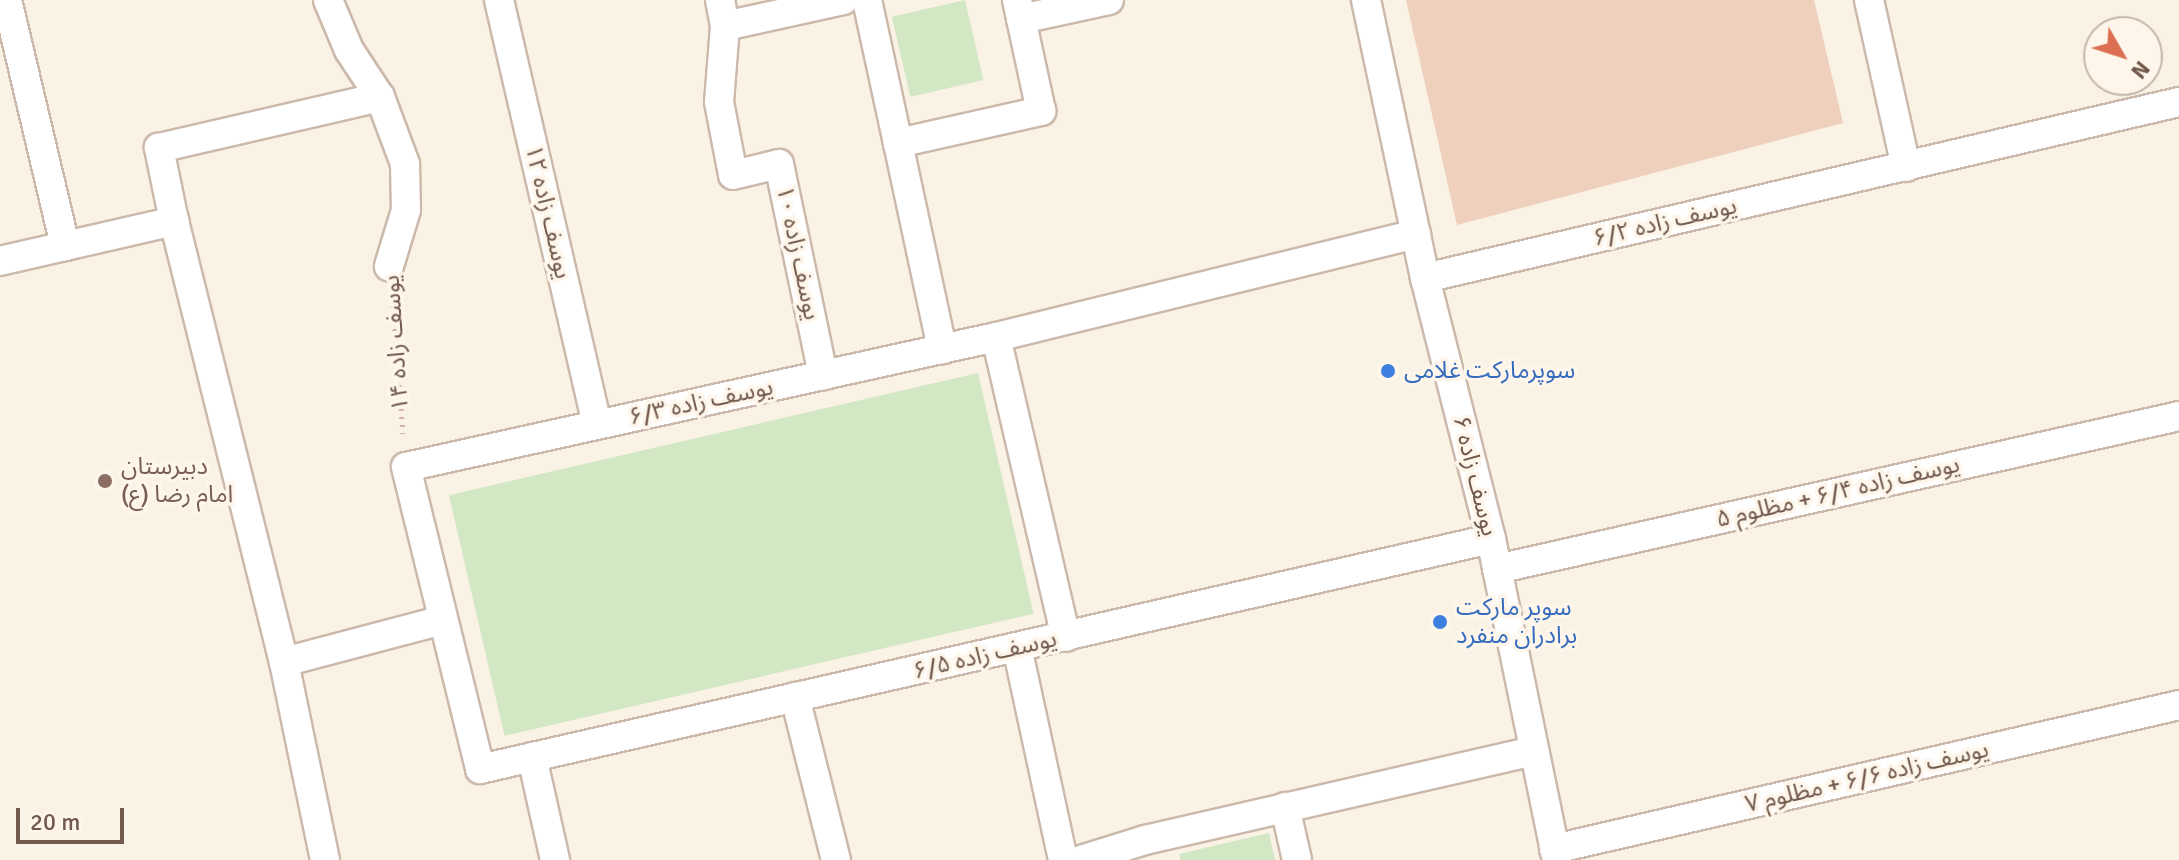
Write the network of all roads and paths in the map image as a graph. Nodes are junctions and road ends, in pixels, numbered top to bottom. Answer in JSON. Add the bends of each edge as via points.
{"nodes":[{"id":1,"x":7,"y":0,"type":"edge"},
{"id":2,"x":328,"y":0,"type":"edge"},
{"id":3,"x":499,"y":0,"type":"edge"},
{"id":4,"x":843,"y":0,"type":"edge"},
{"id":5,"x":867,"y":0,"type":"edge"},
{"id":6,"x":1109,"y":0,"type":"edge"},
{"id":7,"x":1366,"y":0,"type":"edge"},
{"id":8,"x":1869,"y":0,"type":"edge"},
{"id":9,"x":1019,"y":10,"type":"edge"},
{"id":10,"x":722,"y":13,"type":"edge"},
{"id":11,"x":380,"y":97,"type":"junction"},
{"id":12,"x":2179,"y":102,"type":"edge"},
{"id":13,"x":898,"y":143,"type":"junction"},
{"id":14,"x":1906,"y":167,"type":"junction"},
{"id":15,"x":174,"y":221,"type":"junction"},
{"id":16,"x":1416,"y":234,"type":"junction"},
{"id":17,"x":65,"y":246,"type":"junction"},
{"id":18,"x":0,"y":261,"type":"edge"},
{"id":19,"x":389,"y":266,"type":"joint"},
{"id":20,"x":1425,"y":278,"type":"junction"},
{"id":21,"x":996,"y":337,"type":"junction"},
{"id":22,"x":942,"y":349,"type":"junction"},
{"id":23,"x":823,"y":375,"type":"junction"},
{"id":24,"x":2179,"y":416,"type":"edge"},
{"id":25,"x":597,"y":425,"type":"junction"},
{"id":26,"x":406,"y":467,"type":"junction"},
{"id":27,"x":1491,"y":539,"type":"junction"},
{"id":28,"x":1497,"y":569,"type":"junction"},
{"id":29,"x":443,"y":620,"type":"junction"},
{"id":30,"x":1066,"y":637,"type":"junction"},
{"id":31,"x":1017,"y":647,"type":"junction"},
{"id":32,"x":284,"y":662,"type":"junction"},
{"id":33,"x":795,"y":697,"type":"junction"},
{"id":34,"x":2179,"y":705,"type":"edge"},
{"id":35,"x":1533,"y":751,"type":"junction"},
{"id":36,"x":532,"y":757,"type":"junction"},
{"id":37,"x":1285,"y":807,"type":"junction"},
{"id":38,"x":1147,"y":850,"type":"edge"},
{"id":39,"x":1556,"y":854,"type":"edge"},
{"id":40,"x":325,"y":860,"type":"edge"},
{"id":41,"x":555,"y":860,"type":"edge"},
{"id":42,"x":836,"y":860,"type":"edge"},
{"id":43,"x":1063,"y":860,"type":"edge"},
{"id":44,"x":1081,"y":860,"type":"edge"},
{"id":45,"x":1297,"y":860,"type":"edge"}],
"edges":[{"from":1,"to":17,"type":"street"},
{"from":2,"to":11,"type":"street","name":"یوسف زاده ۱۴","via":[[349,50]]},
{"from":3,"to":25,"type":"street","name":"یوسف زاده ۱۲"},
{"from":4,"to":10,"type":"street"},
{"from":5,"to":13,"type":"street"},
{"from":6,"to":9,"type":"street"},
{"from":7,"to":16,"type":"street","name":"یوسف زاده ۶"},
{"from":8,"to":14,"type":"street"},
{"from":9,"to":13,"type":"street","via":[[1041,111]]},
{"from":10,"to":23,"type":"street","name":"یوسف زاده ۱۰","via":[[719,102],[733,175],[779,164]]},
{"from":11,"to":15,"type":"street","via":[[159,148]]},
{"from":11,"to":19,"type":"street","name":"یوسف زاده ۱۴","via":[[405,164],[406,210]]},
{"from":12,"to":14,"type":"street","name":"یوسف زاده ۶/۲"},
{"from":13,"to":22,"type":"street"},
{"from":14,"to":20,"type":"street","name":"یوسف زاده ۶/۲"},
{"from":15,"to":17,"type":"street"},
{"from":15,"to":32,"type":"street"},
{"from":16,"to":20,"type":"street","name":"یوسف زاده ۶"},
{"from":16,"to":21,"type":"street","name":"یوسف زاده ۶/۳"},
{"from":17,"to":18,"type":"street"},
{"from":19,"to":26,"type":"path","name":"یوسف زاده ۱۴"},
{"from":20,"to":27,"type":"street","name":"یوسف زاده ۶"},
{"from":21,"to":22,"type":"street","name":"یوسف زاده ۶/۳"},
{"from":21,"to":30,"type":"street"},
{"from":22,"to":23,"type":"street","name":"یوسف زاده ۶/۳"},
{"from":23,"to":25,"type":"street","name":"یوسف زاده ۶/۳"},
{"from":24,"to":28,"type":"street","name":"یوسف زاده ۶/۴ + مظلوم ۵"},
{"from":25,"to":26,"type":"street","name":"یوسف زاده ۶/۳"},
{"from":26,"to":29,"type":"street"},
{"from":27,"to":28,"type":"street","name":"یوسف زاده ۶"},
{"from":27,"to":30,"type":"street","name":"یوسف زاده ۶/۵"},
{"from":28,"to":35,"type":"street","name":"یوسف زاده ۶"},
{"from":29,"to":32,"type":"street"},
{"from":29,"to":36,"type":"street","name":"یوسف زاده ۶/۵","via":[[480,769]]},
{"from":30,"to":31,"type":"street","name":"یوسف زاده ۶/۵"},
{"from":31,"to":33,"type":"street","name":"یوسف زاده ۶/۵"},
{"from":31,"to":43,"type":"street"},
{"from":32,"to":40,"type":"street"},
{"from":33,"to":36,"type":"street","name":"یوسف زاده ۶/۵"},
{"from":33,"to":42,"type":"street"},
{"from":34,"to":39,"type":"street","name":"یوسف زاده ۶/۶ + مظلوم ۷"},
{"from":35,"to":37,"type":"street"},
{"from":35,"to":39,"type":"street","name":"یوسف زاده ۶"},
{"from":36,"to":41,"type":"street"},
{"from":37,"to":38,"type":"street"},
{"from":37,"to":45,"type":"street"},
{"from":38,"to":44,"type":"street"}]}
